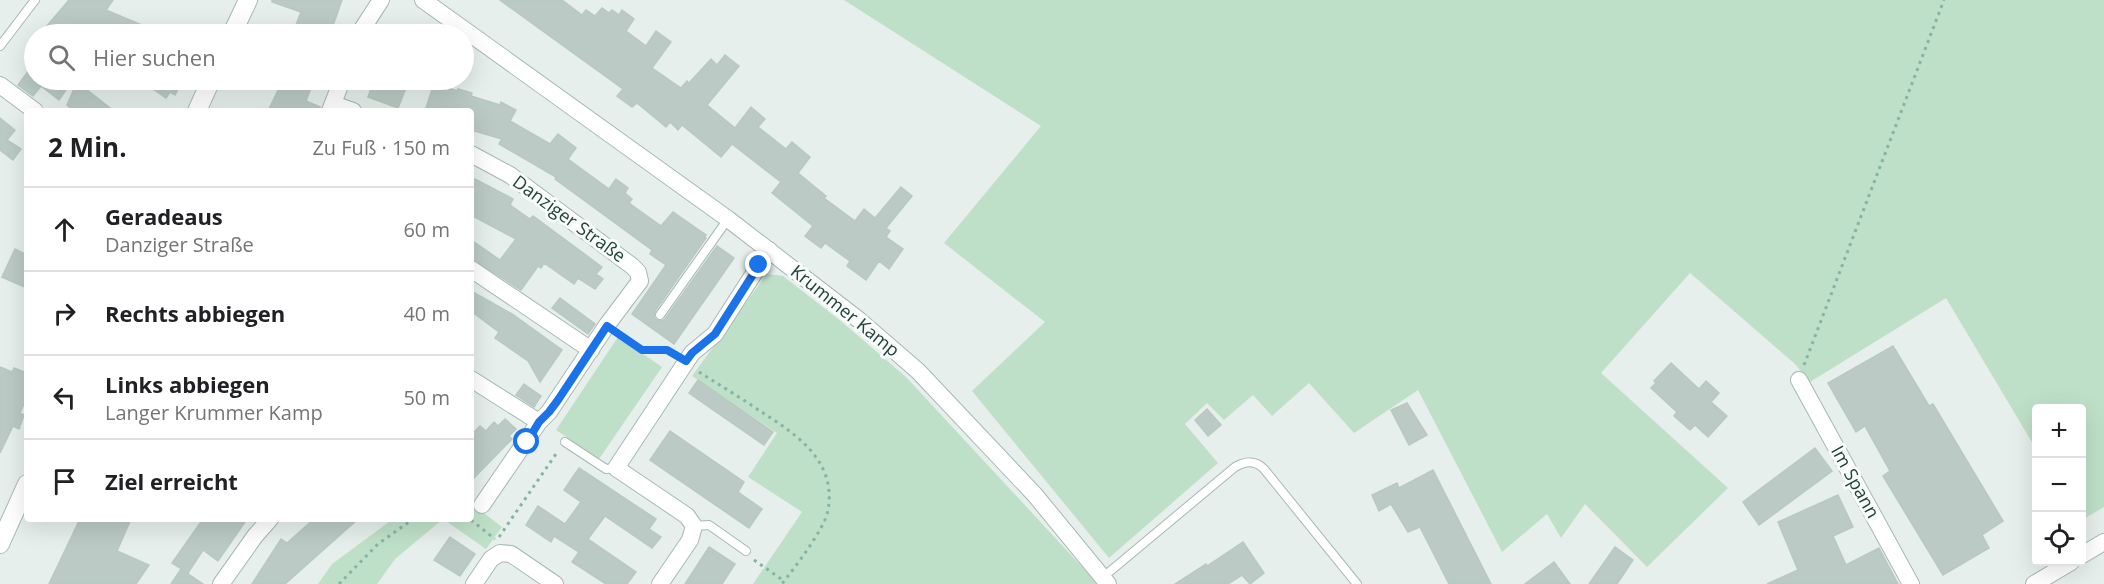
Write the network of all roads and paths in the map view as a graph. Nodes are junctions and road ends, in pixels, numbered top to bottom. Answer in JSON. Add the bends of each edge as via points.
{"nodes":[{"id":1,"x":35,"y":0,"type":"edge"},
{"id":2,"x":248,"y":0,"type":"edge"},
{"id":3,"x":381,"y":0,"type":"edge"},
{"id":4,"x":423,"y":0,"type":"edge"},
{"id":5,"x":1944,"y":0,"type":"edge"},
{"id":6,"x":237,"y":24,"type":"edge"},
{"id":7,"x":365,"y":24,"type":"edge"},
{"id":8,"x":456,"y":24,"type":"edge"},
{"id":9,"x":474,"y":37,"type":"edge"},
{"id":10,"x":0,"y":46,"type":"edge"},
{"id":11,"x":0,"y":85,"type":"edge"},
{"id":12,"x":206,"y":90,"type":"edge"},
{"id":13,"x":338,"y":90,"type":"edge"},
{"id":14,"x":332,"y":107,"type":"edge"},
{"id":15,"x":30,"y":108,"type":"edge"},
{"id":16,"x":197,"y":108,"type":"edge"},
{"id":17,"x":474,"y":156,"type":"edge"},
{"id":18,"x":728,"y":219,"type":"junction"},
{"id":19,"x":769,"y":250,"type":"junction"},
{"id":20,"x":474,"y":271,"type":"edge"},
{"id":21,"x":660,"y":315,"type":"dead end"},
{"id":22,"x":607,"y":326,"type":"junction"},
{"id":23,"x":591,"y":350,"type":"junction"},
{"id":24,"x":686,"y":361,"type":"junction"},
{"id":25,"x":1799,"y":380,"type":"joint"},
{"id":26,"x":474,"y":381,"type":"edge"},
{"id":27,"x":539,"y":422,"type":"junction"},
{"id":28,"x":565,"y":442,"type":"joint"},
{"id":29,"x":616,"y":468,"type":"junction"},
{"id":30,"x":24,"y":491,"type":"edge"},
{"id":31,"x":482,"y":505,"type":"dead end"},
{"id":32,"x":267,"y":522,"type":"edge"},
{"id":33,"x":409,"y":522,"type":"edge"},
{"id":34,"x":473,"y":522,"type":"edge"},
{"id":35,"x":694,"y":526,"type":"junction"},
{"id":36,"x":2104,"y":542,"type":"edge"},
{"id":37,"x":0,"y":544,"type":"edge"},
{"id":38,"x":498,"y":547,"type":"junction"},
{"id":39,"x":746,"y":551,"type":"joint"},
{"id":40,"x":2086,"y":553,"type":"edge"},
{"id":41,"x":2063,"y":566,"type":"edge"},
{"id":42,"x":1105,"y":581,"type":"edge"},
{"id":43,"x":783,"y":583,"type":"edge"},
{"id":44,"x":221,"y":584,"type":"edge"},
{"id":45,"x":339,"y":584,"type":"edge"},
{"id":46,"x":474,"y":584,"type":"edge"},
{"id":47,"x":555,"y":584,"type":"edge"},
{"id":48,"x":660,"y":584,"type":"edge"},
{"id":49,"x":1357,"y":584,"type":"edge"},
{"id":50,"x":1911,"y":584,"type":"edge"},
{"id":51,"x":2034,"y":584,"type":"edge"}],
"edges":[{"from":1,"to":10,"type":"lane"},
{"from":2,"to":6,"type":"street"},
{"from":3,"to":7,"type":"street"},
{"from":4,"to":8,"type":"street","name":"Krummer Kamp"},
{"from":5,"to":25,"type":"path"},
{"from":9,"to":18,"type":"street","name":"Krummer Kamp"},
{"from":11,"to":15,"type":"street"},
{"from":12,"to":16,"type":"street"},
{"from":13,"to":14,"type":"street"},
{"from":17,"to":22,"type":"street","name":"Danziger Straße","via":[[510,175],[638,272],[640,281]]},
{"from":18,"to":19,"type":"street","name":"Krummer Kamp"},
{"from":18,"to":21,"type":"lane"},
{"from":19,"to":24,"type":"street","via":[[715,334]]},
{"from":19,"to":42,"type":"street","name":"Krummer Kamp","via":[[918,371],[1035,495]]},
{"from":20,"to":23,"type":"street"},
{"from":22,"to":23,"type":"street","name":"Danziger Straße"},
{"from":22,"to":24,"type":"path","via":[[642,350],[667,350]]},
{"from":23,"to":27,"type":"street","name":"Danziger Straße"},
{"from":24,"to":29,"type":"street"},
{"from":24,"to":43,"type":"path","via":[[789,429],[804,442],[825,472],[828,512]]},
{"from":25,"to":50,"type":"street","name":"Im Spann"},
{"from":26,"to":27,"type":"street"},
{"from":27,"to":31,"type":"street","name":"Danziger Straße"},
{"from":28,"to":29,"type":"lane","via":[[606,469]]},
{"from":28,"to":38,"type":"path"},
{"from":29,"to":35,"type":"street","via":[[687,516]]},
{"from":30,"to":37,"type":"street"},
{"from":32,"to":44,"type":"street"},
{"from":33,"to":45,"type":"path","via":[[378,544]]},
{"from":34,"to":38,"type":"path"},
{"from":35,"to":39,"type":"lane","via":[[709,525]]},
{"from":35,"to":48,"type":"street","via":[[690,540]]},
{"from":36,"to":40,"type":"street"},
{"from":38,"to":46,"type":"street"},
{"from":38,"to":47,"type":"street"},
{"from":39,"to":43,"type":"path","via":[[747,556]]},
{"from":41,"to":51,"type":"street"},
{"from":42,"to":49,"type":"lane","via":[[1235,467],[1250,462],[1264,469]]}]}
